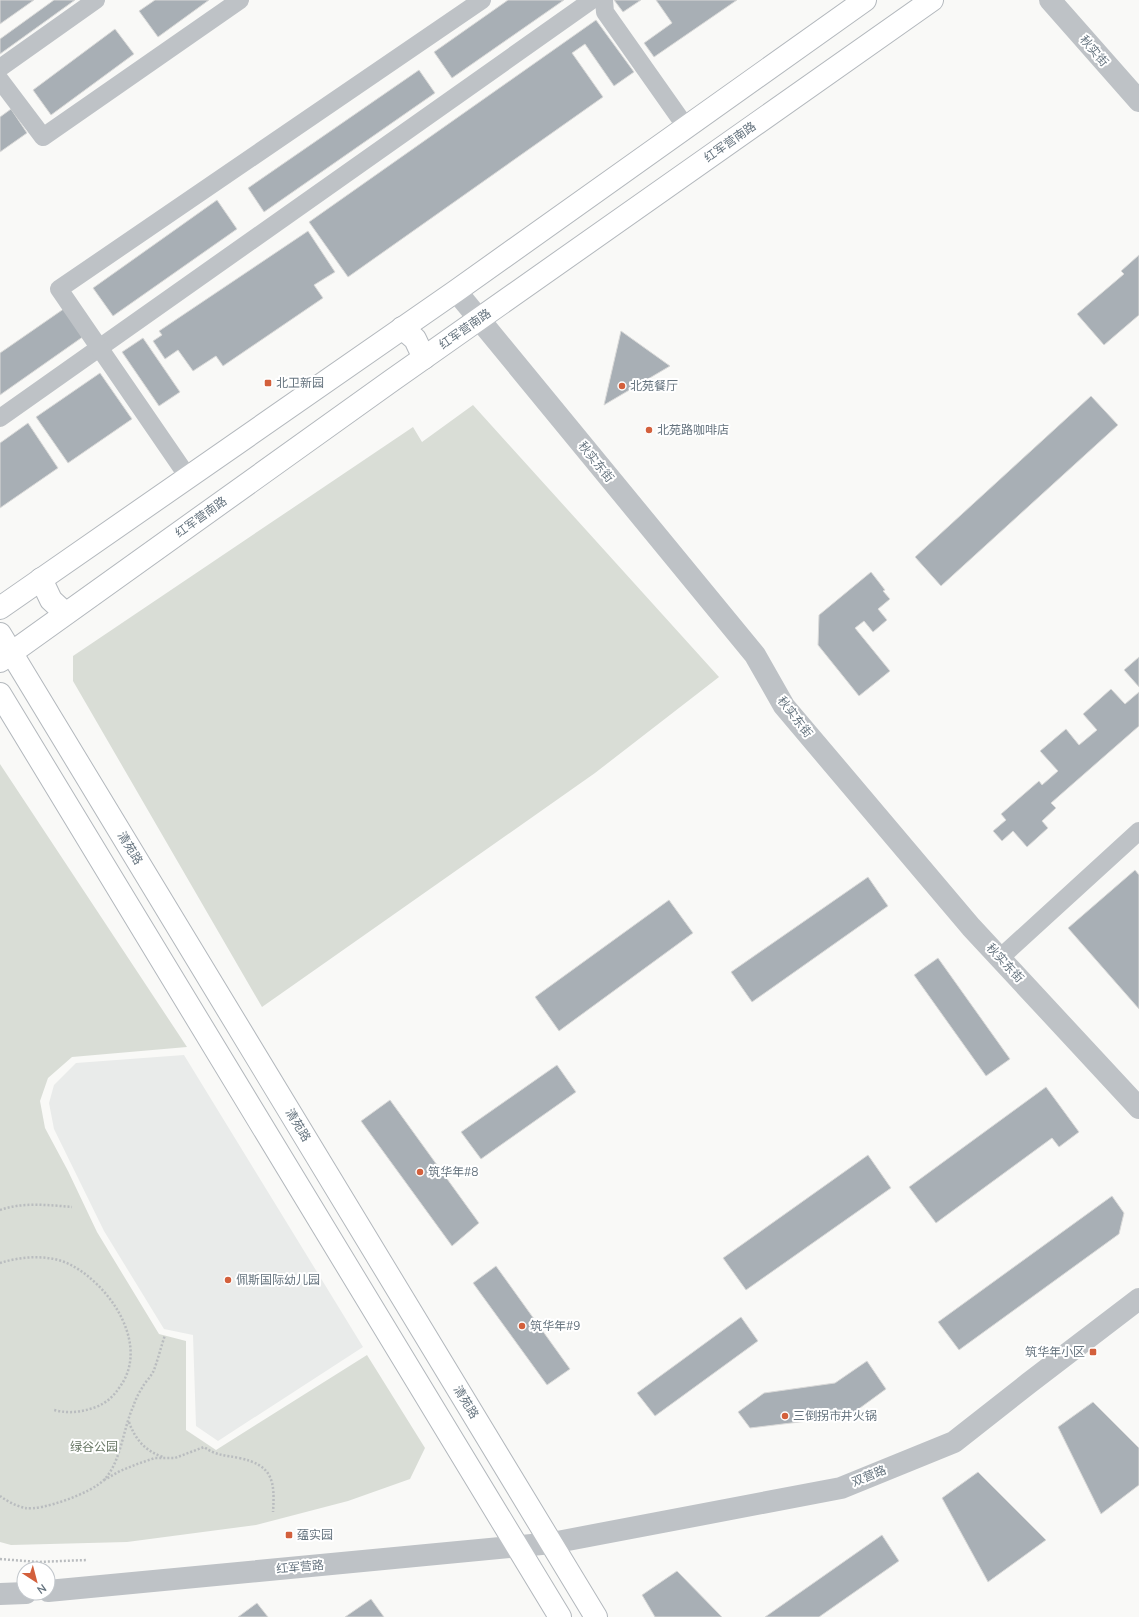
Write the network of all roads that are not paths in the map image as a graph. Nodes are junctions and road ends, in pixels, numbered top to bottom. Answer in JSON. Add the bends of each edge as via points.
{"nodes":[{"id":1,"x":96,"y":0,"type":"edge"},
{"id":2,"x":240,"y":0,"type":"edge"},
{"id":3,"x":482,"y":0,"type":"edge"},
{"id":4,"x":592,"y":0,"type":"edge"},
{"id":5,"x":604,"y":0,"type":"edge"},
{"id":6,"x":865,"y":0,"type":"edge"},
{"id":7,"x":932,"y":0,"type":"edge"},
{"id":8,"x":1050,"y":0,"type":"edge"},
{"id":9,"x":0,"y":68,"type":"edge"},
{"id":10,"x":0,"y":80,"type":"edge"},
{"id":11,"x":1139,"y":102,"type":"edge"},
{"id":12,"x":686,"y":127,"type":"junction"},
{"id":13,"x":456,"y":291,"type":"junction"},
{"id":14,"x":479,"y":319,"type":"junction"},
{"id":15,"x":402,"y":328,"type":"junction"},
{"id":16,"x":99,"y":348,"type":"junction"},
{"id":17,"x":424,"y":358,"type":"junction"},
{"id":18,"x":0,"y":418,"type":"edge"},
{"id":19,"x":188,"y":477,"type":"junction"},
{"id":20,"x":41,"y":579,"type":"junction"},
{"id":21,"x":0,"y":608,"type":"edge"},
{"id":22,"x":65,"y":613,"type":"junction"},
{"id":23,"x":0,"y":634,"type":"edge"},
{"id":24,"x":6,"y":657,"type":"edge"},
{"id":25,"x":0,"y":694,"type":"edge"},
{"id":26,"x":1139,"y":831,"type":"edge"},
{"id":27,"x":1000,"y":958,"type":"junction"},
{"id":28,"x":1139,"y":1108,"type":"edge"},
{"id":29,"x":1139,"y":1300,"type":"edge"},
{"id":30,"x":552,"y":1543,"type":"junction"},
{"id":31,"x":517,"y":1547,"type":"junction"},
{"id":32,"x":56,"y":1590,"type":"edge"},
{"id":33,"x":16,"y":1593,"type":"edge"},
{"id":34,"x":0,"y":1594,"type":"edge"},
{"id":35,"x":560,"y":1617,"type":"edge"},
{"id":36,"x":596,"y":1617,"type":"edge"}],
"edges":[{"from":1,"to":9,"type":"street"},
{"from":2,"to":10,"type":"street","via":[[43,137]]},
{"from":3,"to":16,"type":"street","via":[[59,289]]},
{"from":4,"to":16,"type":"street"},
{"from":5,"to":12,"type":"street","via":[[605,12]]},
{"from":6,"to":12,"type":"main road"},
{"from":7,"to":14,"type":"main road","name":"红军营南路"},
{"from":8,"to":11,"type":"street","name":"秋实街"},
{"from":12,"to":13,"type":"main road"},
{"from":13,"to":14,"type":"street","name":"秋实东街"},
{"from":13,"to":15,"type":"main road"},
{"from":14,"to":17,"type":"main road","name":"红军营南路"},
{"from":14,"to":27,"type":"street","name":"秋实东街","via":[[755,655],[784,706]]},
{"from":15,"to":17,"type":"main road","via":[[415,339]]},
{"from":15,"to":19,"type":"main road"},
{"from":16,"to":18,"type":"street"},
{"from":16,"to":19,"type":"street"},
{"from":17,"to":22,"type":"main road","name":"红军营南路"},
{"from":19,"to":20,"type":"main road"},
{"from":20,"to":21,"type":"main road"},
{"from":20,"to":22,"type":"main road","via":[[50,600]]},
{"from":22,"to":24,"type":"main road","name":"红军营南路"},
{"from":23,"to":24,"type":"main road","name":"清苑路"},
{"from":24,"to":30,"type":"main road","name":"清苑路"},
{"from":25,"to":31,"type":"main road"},
{"from":26,"to":27,"type":"street"},
{"from":27,"to":28,"type":"street","name":"秋实东街"},
{"from":29,"to":30,"type":"street","name":"双营路","via":[[954,1442],[841,1488]]},
{"from":30,"to":31,"type":"street","name":"红军营路"},
{"from":30,"to":36,"type":"main road","name":"清苑路"},
{"from":31,"to":32,"type":"street","name":"红军营路"},
{"from":31,"to":35,"type":"main road"},
{"from":33,"to":34,"type":"street"}]}
